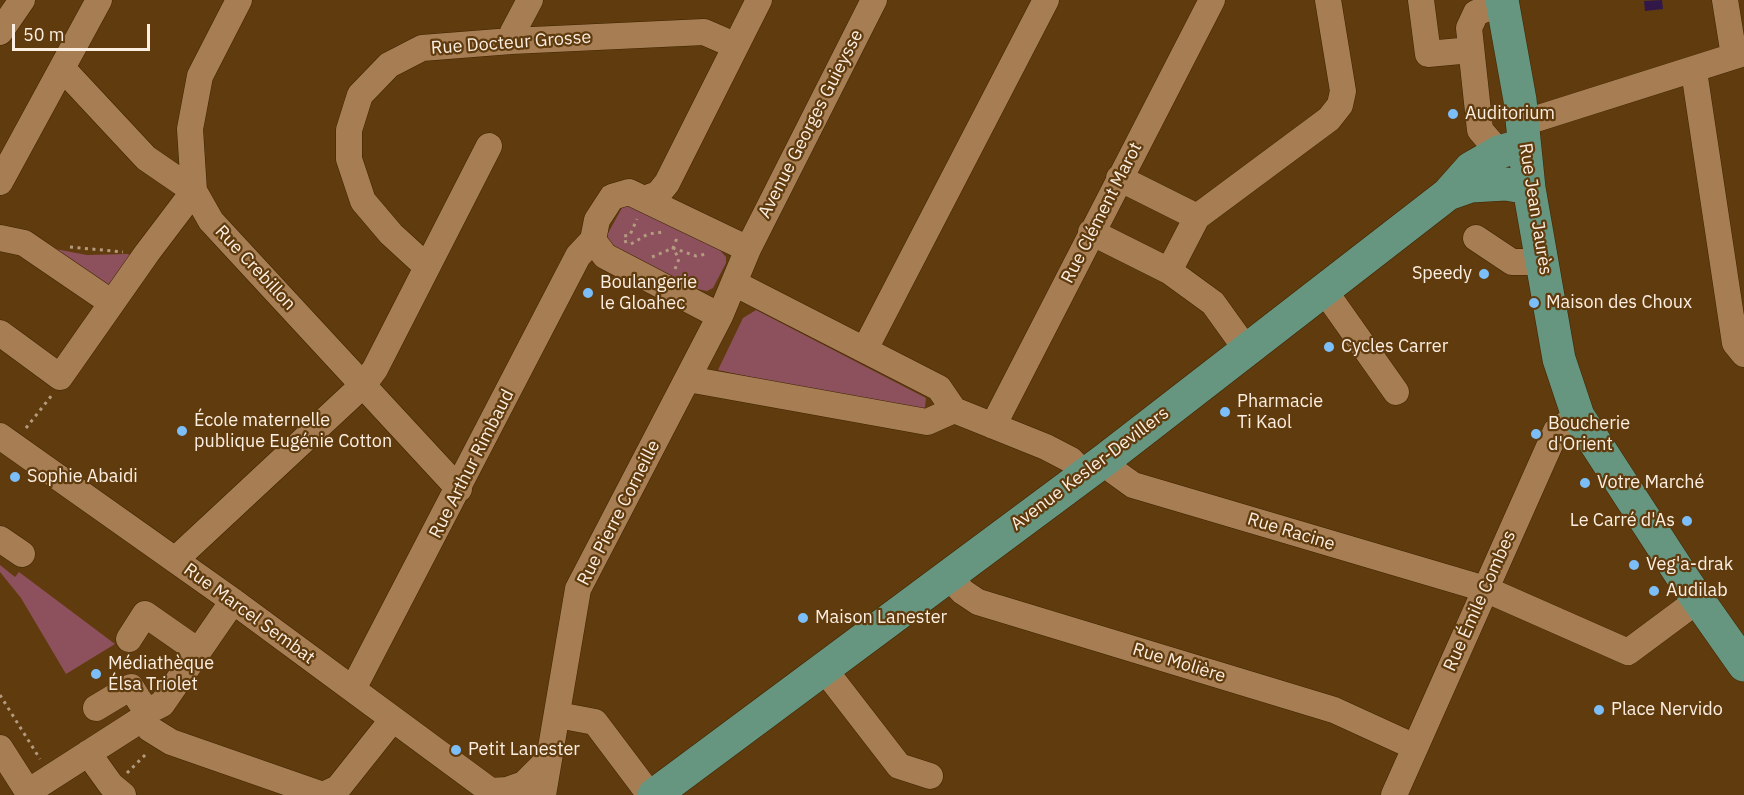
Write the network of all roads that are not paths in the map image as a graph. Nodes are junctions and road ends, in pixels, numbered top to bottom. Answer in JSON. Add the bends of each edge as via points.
{"nodes":[{"id":1,"x":22,"y":0,"type":"edge"},
{"id":2,"x":99,"y":0,"type":"edge"},
{"id":3,"x":239,"y":0,"type":"edge"},
{"id":4,"x":530,"y":0,"type":"edge"},
{"id":5,"x":759,"y":0,"type":"edge"},
{"id":6,"x":874,"y":0,"type":"edge"},
{"id":7,"x":1046,"y":0,"type":"edge"},
{"id":8,"x":1212,"y":0,"type":"edge"},
{"id":9,"x":1328,"y":0,"type":"edge"},
{"id":10,"x":1421,"y":0,"type":"edge"},
{"id":11,"x":1725,"y":0,"type":"edge"},
{"id":12,"x":1502,"y":1,"type":"edge"},
{"id":13,"x":0,"y":32,"type":"edge"},
{"id":14,"x":511,"y":41,"type":"junction"},
{"id":15,"x":734,"y":45,"type":"junction"},
{"id":16,"x":1471,"y":50,"type":"junction"},
{"id":17,"x":1739,"y":54,"type":"edge"},
{"id":18,"x":63,"y":69,"type":"junction"},
{"id":19,"x":1694,"y":71,"type":"junction"},
{"id":20,"x":1515,"y":140,"type":"junction"},
{"id":21,"x":489,"y":146,"type":"dead end"},
{"id":22,"x":1119,"y":178,"type":"junction"},
{"id":23,"x":0,"y":182,"type":"edge"},
{"id":24,"x":1530,"y":188,"type":"junction"},
{"id":25,"x":194,"y":191,"type":"junction"},
{"id":26,"x":1448,"y":194,"type":"junction"},
{"id":27,"x":644,"y":199,"type":"junction"},
{"id":28,"x":1197,"y":218,"type":"junction"},
{"id":29,"x":1091,"y":232,"type":"junction"},
{"id":30,"x":0,"y":238,"type":"edge"},
{"id":31,"x":1476,"y":238,"type":"dead end"},
{"id":32,"x":593,"y":240,"type":"junction"},
{"id":33,"x":748,"y":249,"type":"junction"},
{"id":34,"x":1542,"y":262,"type":"junction"},
{"id":35,"x":427,"y":267,"type":"junction"},
{"id":36,"x":1169,"y":271,"type":"junction"},
{"id":37,"x":734,"y":283,"type":"junction"},
{"id":38,"x":1324,"y":290,"type":"junction"},
{"id":39,"x":112,"y":303,"type":"junction"},
{"id":40,"x":720,"y":316,"type":"junction"},
{"id":41,"x":0,"y":333,"type":"edge"},
{"id":42,"x":865,"y":349,"type":"junction"},
{"id":43,"x":1246,"y":349,"type":"junction"},
{"id":44,"x":1744,"y":354,"type":"edge"},
{"id":45,"x":688,"y":379,"type":"junction"},
{"id":46,"x":364,"y":384,"type":"junction"},
{"id":47,"x":1396,"y":392,"type":"dead end"},
{"id":48,"x":954,"y":410,"type":"junction"},
{"id":49,"x":1578,"y":416,"type":"junction"},
{"id":50,"x":993,"y":426,"type":"junction"},
{"id":51,"x":9,"y":442,"type":"edge"},
{"id":52,"x":1095,"y":467,"type":"junction"},
{"id":53,"x":459,"y":489,"type":"junction"},
{"id":54,"x":0,"y":539,"type":"edge"},
{"id":55,"x":22,"y":554,"type":"dead end"},
{"id":56,"x":175,"y":560,"type":"junction"},
{"id":57,"x":947,"y":575,"type":"junction"},
{"id":58,"x":1485,"y":589,"type":"junction"},
{"id":59,"x":1698,"y":600,"type":"junction"},
{"id":60,"x":233,"y":601,"type":"junction"},
{"id":61,"x":129,"y":639,"type":"dead end"},
{"id":62,"x":198,"y":651,"type":"junction"},
{"id":63,"x":1744,"y":665,"type":"edge"},
{"id":64,"x":824,"y":669,"type":"junction"},
{"id":65,"x":353,"y":689,"type":"junction"},
{"id":66,"x":96,"y":708,"type":"dead end"},
{"id":67,"x":558,"y":715,"type":"junction"},
{"id":68,"x":393,"y":718,"type":"junction"},
{"id":69,"x":149,"y":721,"type":"junction"},
{"id":70,"x":1415,"y":747,"type":"junction"},
{"id":71,"x":0,"y":748,"type":"edge"},
{"id":72,"x":88,"y":753,"type":"junction"},
{"id":73,"x":548,"y":759,"type":"junction"},
{"id":74,"x":930,"y":776,"type":"dead end"},
{"id":75,"x":36,"y":788,"type":"edge"},
{"id":76,"x":117,"y":790,"type":"edge"},
{"id":77,"x":493,"y":793,"type":"edge"},
{"id":78,"x":543,"y":795,"type":"edge"},
{"id":79,"x":652,"y":795,"type":"edge"},
{"id":80,"x":1394,"y":795,"type":"edge"}],
"edges":[{"from":1,"to":13,"type":"street"},
{"from":2,"to":18,"type":"street"},
{"from":3,"to":25,"type":"street","name":"Rue Crebillon","via":[[200,76],[190,129]]},
{"from":4,"to":14,"type":"street"},
{"from":5,"to":15,"type":"street"},
{"from":6,"to":33,"type":"street","name":"Avenue Georges Guieysse"},
{"from":7,"to":42,"type":"street"},
{"from":8,"to":22,"type":"street","name":"Rue Clément Marot"},
{"from":9,"to":28,"type":"street","via":[[1343,91],[1340,105],[1329,119]]},
{"from":10,"to":16,"type":"street","via":[[1428,54]]},
{"from":11,"to":17,"type":"street"},
{"from":12,"to":16,"type":"street","via":[[1476,13],[1469,28]]},
{"from":12,"to":20,"type":"main road","name":"Rue Jean Jaurès"},
{"from":14,"to":15,"type":"street","name":"Rue Docteur Grosse","via":[[704,32]]},
{"from":14,"to":35,"type":"street","name":"Rue Docteur Grosse","via":[[422,48],[389,65],[360,95],[349,130],[349,159],[363,201]]},
{"from":15,"to":27,"type":"street","via":[[667,183],[658,194]]},
{"from":16,"to":20,"type":"street","via":[[1480,130]]},
{"from":17,"to":19,"type":"street"},
{"from":18,"to":23,"type":"street"},
{"from":18,"to":25,"type":"street","via":[[146,158]]},
{"from":19,"to":20,"type":"street"},
{"from":19,"to":44,"type":"street","via":[[1736,343]]},
{"from":20,"to":24,"type":"main road","name":"Rue Jean Jaurès"},
{"from":20,"to":26,"type":"main road","name":"Avenue Kesler-Devillers","via":[[1471,168]]},
{"from":21,"to":35,"type":"street"},
{"from":22,"to":28,"type":"street"},
{"from":22,"to":29,"type":"street","name":"Rue Clément Marot"},
{"from":24,"to":26,"type":"main road","via":[[1483,185]]},
{"from":24,"to":34,"type":"main road","name":"Rue Jean Jaurès"},
{"from":25,"to":39,"type":"street"},
{"from":25,"to":46,"type":"street","name":"Rue Crebillon","via":[[211,221]]},
{"from":26,"to":38,"type":"main road","name":"Avenue Kesler-Devillers"},
{"from":27,"to":32,"type":"street","via":[[629,192],[612,197],[597,219]]},
{"from":27,"to":33,"type":"street"},
{"from":28,"to":36,"type":"street"},
{"from":29,"to":36,"type":"street"},
{"from":29,"to":50,"type":"street","name":"Rue Clément Marot"},
{"from":30,"to":39,"type":"street","via":[[24,243]]},
{"from":31,"to":34,"type":"street","via":[[1512,262]]},
{"from":32,"to":40,"type":"street","via":[[605,256]]},
{"from":32,"to":53,"type":"street","name":"Rue Arthur Rimbaud","via":[[578,256]]},
{"from":33,"to":37,"type":"street","name":"Avenue Georges Guieysse"},
{"from":34,"to":49,"type":"main road","name":"Rue Jean Jaurès","via":[[1559,359]]},
{"from":35,"to":46,"type":"street"},
{"from":36,"to":43,"type":"street","via":[[1213,303]]},
{"from":37,"to":40,"type":"street","name":"Rue Pierre Corneille"},
{"from":37,"to":42,"type":"street"},
{"from":38,"to":43,"type":"main road","name":"Avenue Kesler-Devillers"},
{"from":38,"to":47,"type":"street"},
{"from":39,"to":41,"type":"street","via":[[60,377]]},
{"from":40,"to":45,"type":"street","name":"Rue Pierre Corneille"},
{"from":42,"to":48,"type":"street","via":[[939,388]]},
{"from":43,"to":52,"type":"main road","name":"Avenue Kesler-Devillers"},
{"from":45,"to":48,"type":"street","via":[[927,422]]},
{"from":45,"to":67,"type":"street","name":"Rue Pierre Corneille","via":[[578,589]]},
{"from":46,"to":53,"type":"street","name":"Rue Crebillon"},
{"from":46,"to":56,"type":"street"},
{"from":48,"to":50,"type":"street"},
{"from":49,"to":58,"type":"street","name":"Rue Émile Combes","via":[[1556,431]]},
{"from":49,"to":59,"type":"main road","name":"Rue Jean Jaurès"},
{"from":50,"to":52,"type":"street"},
{"from":51,"to":56,"type":"street","name":"Rue Marcel Sembat"},
{"from":52,"to":57,"type":"main road","name":"Avenue Kesler-Devillers"},
{"from":52,"to":58,"type":"street","name":"Rue Racine","via":[[1115,472],[1133,485]]},
{"from":53,"to":65,"type":"street","name":"Rue Arthur Rimbaud"},
{"from":54,"to":55,"type":"street"},
{"from":56,"to":60,"type":"street","name":"Rue Marcel Sembat"},
{"from":57,"to":64,"type":"main road","name":"Avenue Kesler-Devillers"},
{"from":57,"to":70,"type":"street","name":"Rue Molière","via":[[978,602],[1334,710]]},
{"from":58,"to":59,"type":"street","via":[[1628,652]]},
{"from":58,"to":70,"type":"street","name":"Rue Émile Combes"},
{"from":59,"to":63,"type":"main road","name":"Rue Jean Jaurès"},
{"from":60,"to":62,"type":"street"},
{"from":60,"to":65,"type":"street","name":"Rue Marcel Sembat"},
{"from":61,"to":62,"type":"street","via":[[145,614]]},
{"from":62,"to":69,"type":"street"},
{"from":64,"to":74,"type":"street","via":[[898,766]]},
{"from":64,"to":79,"type":"main road","name":"Avenue Kesler-Devillers"},
{"from":65,"to":68,"type":"street","name":"Rue Marcel Sembat"},
{"from":66,"to":69,"type":"street","via":[[131,687]]},
{"from":67,"to":73,"type":"street","name":"Rue Pierre Corneille"},
{"from":67,"to":79,"type":"street","via":[[595,722]]},
{"from":68,"to":69,"type":"street","via":[[338,788],[322,795]]},
{"from":68,"to":77,"type":"street","name":"Rue Marcel Sembat"},
{"from":69,"to":72,"type":"street"},
{"from":70,"to":80,"type":"street","name":"Rue Émile Combes"},
{"from":71,"to":75,"type":"street"},
{"from":72,"to":75,"type":"street"},
{"from":72,"to":76,"type":"street"},
{"from":73,"to":77,"type":"street","via":[[524,784]]},
{"from":73,"to":78,"type":"street","name":"Rue Pierre Corneille"}]}
